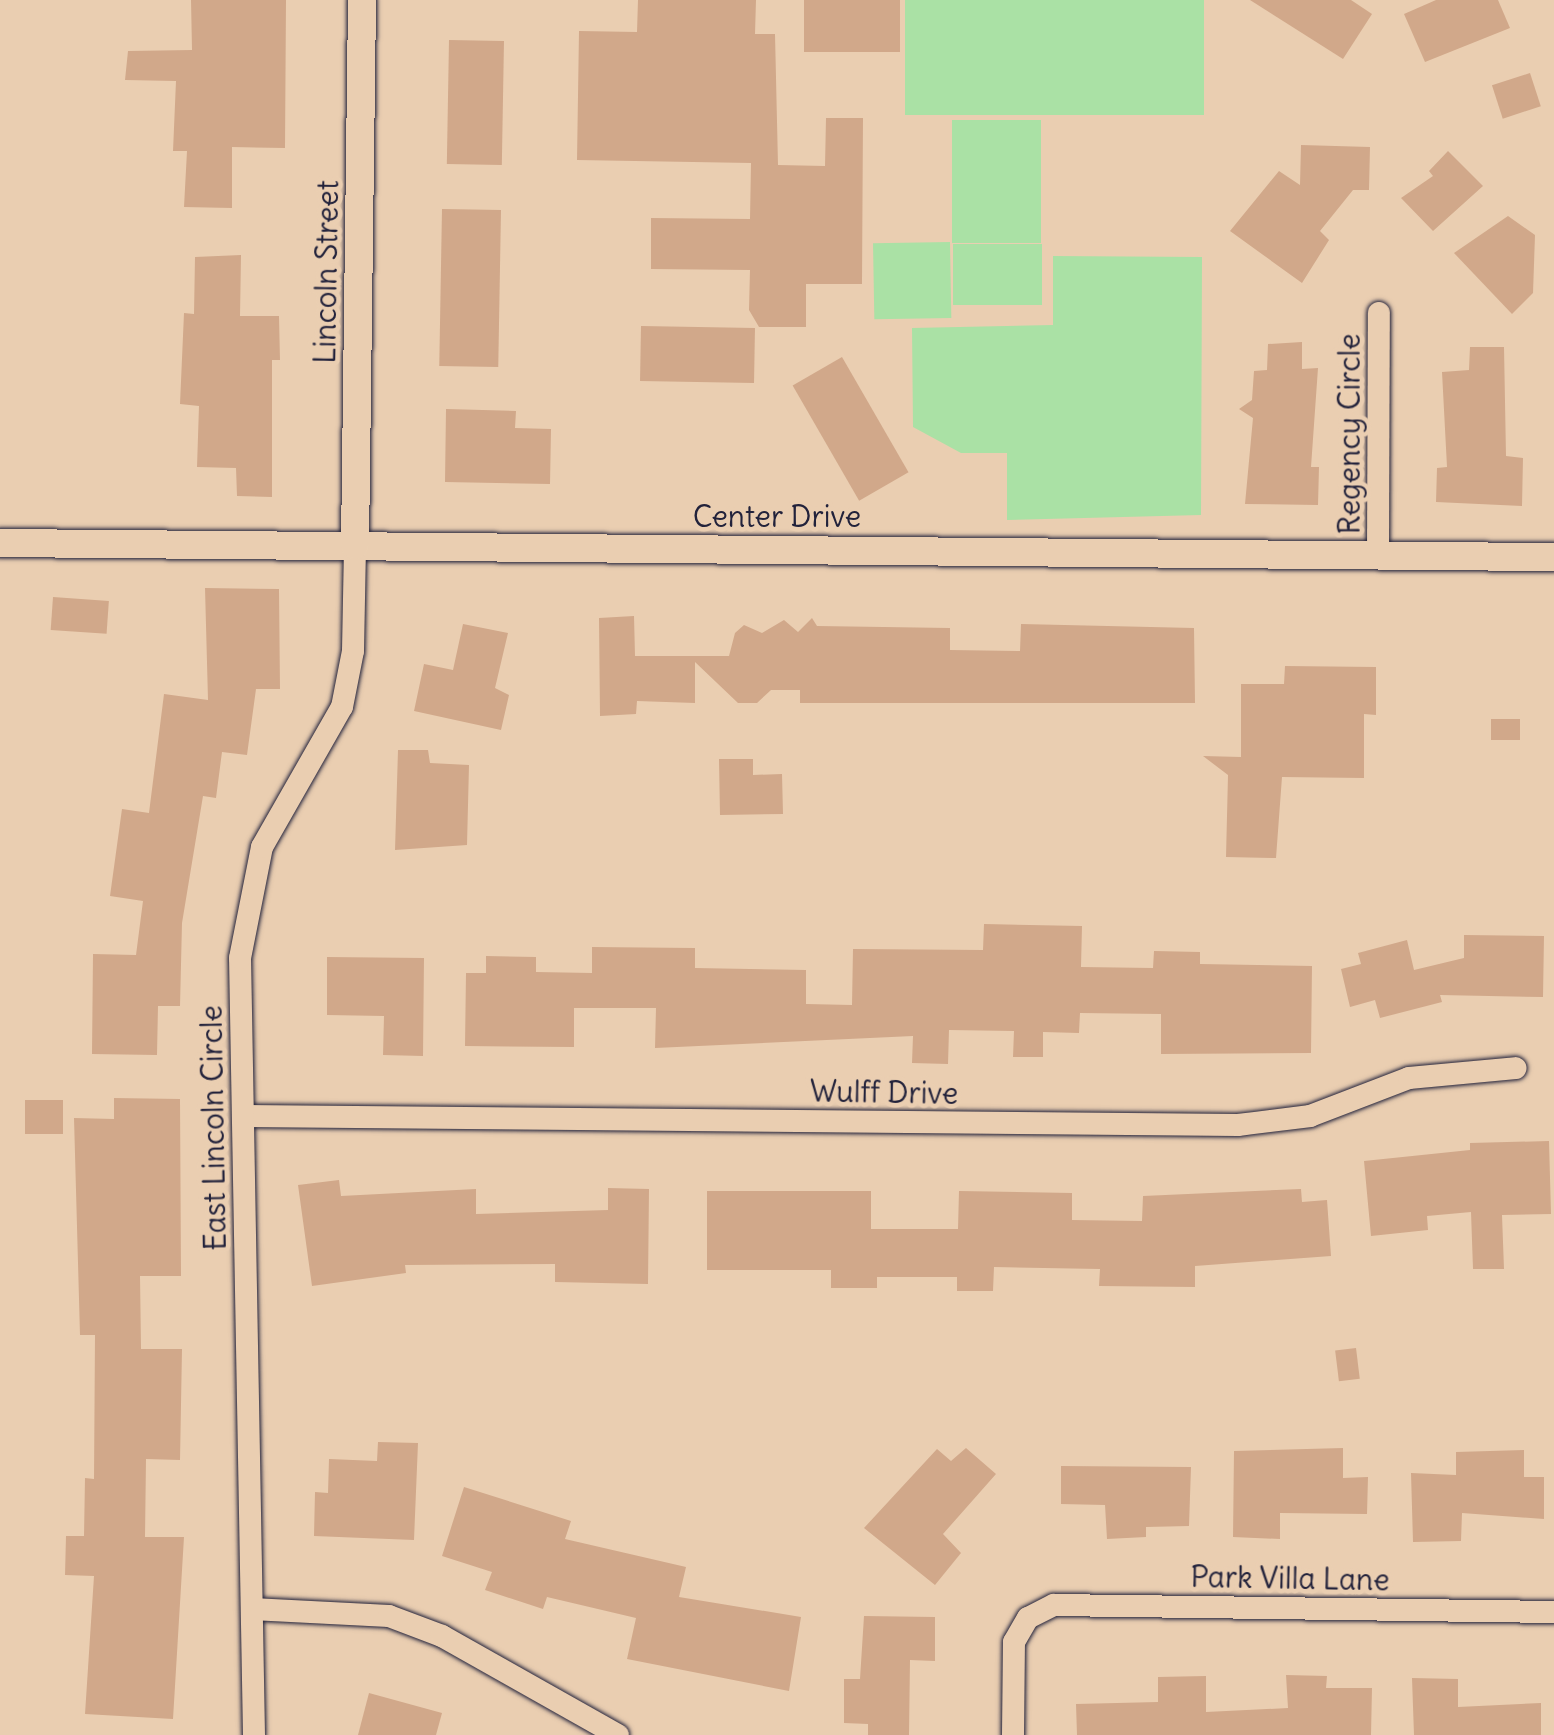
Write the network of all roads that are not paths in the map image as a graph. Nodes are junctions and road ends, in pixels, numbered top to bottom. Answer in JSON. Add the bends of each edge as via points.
{"nodes":[{"id":1,"x":362,"y":0,"type":"edge"},
{"id":2,"x":1379,"y":313,"type":"dead end"},
{"id":3,"x":0,"y":543,"type":"edge"},
{"id":4,"x":355,"y":544,"type":"junction"},
{"id":5,"x":1378,"y":555,"type":"junction"},
{"id":6,"x":1554,"y":557,"type":"edge"},
{"id":7,"x":1516,"y":1068,"type":"dead end"},
{"id":8,"x":244,"y":1116,"type":"junction"},
{"id":9,"x":252,"y":1609,"type":"junction"},
{"id":10,"x":1554,"y":1612,"type":"edge"},
{"id":11,"x":254,"y":1735,"type":"edge"},
{"id":12,"x":618,"y":1735,"type":"edge"},
{"id":13,"x":1014,"y":1735,"type":"edge"}],
"edges":[{"from":1,"to":4,"type":"street","name":"Lincoln Street"},
{"from":2,"to":5,"type":"street","name":"Regency Circle"},
{"from":3,"to":4,"type":"street","name":"Center Drive"},
{"from":4,"to":5,"type":"street","name":"Center Drive"},
{"from":4,"to":8,"type":"street","name":"East Lincoln Circle","via":[[354,651],[342,707],[262,847],[246,910],[240,958]]},
{"from":5,"to":6,"type":"street","name":"Center Drive"},
{"from":7,"to":8,"type":"street","name":"Wulff Drive","via":[[1409,1078],[1310,1116],[1238,1125]]},
{"from":8,"to":9,"type":"street","name":"East Lincoln Circle"},
{"from":9,"to":11,"type":"street","name":"East Lincoln Circle"},
{"from":9,"to":12,"type":"street","via":[[389,1616],[442,1636]]},
{"from":10,"to":13,"type":"street","name":"Park Villa Lane","via":[[1054,1605],[1028,1618],[1014,1642]]}]}
